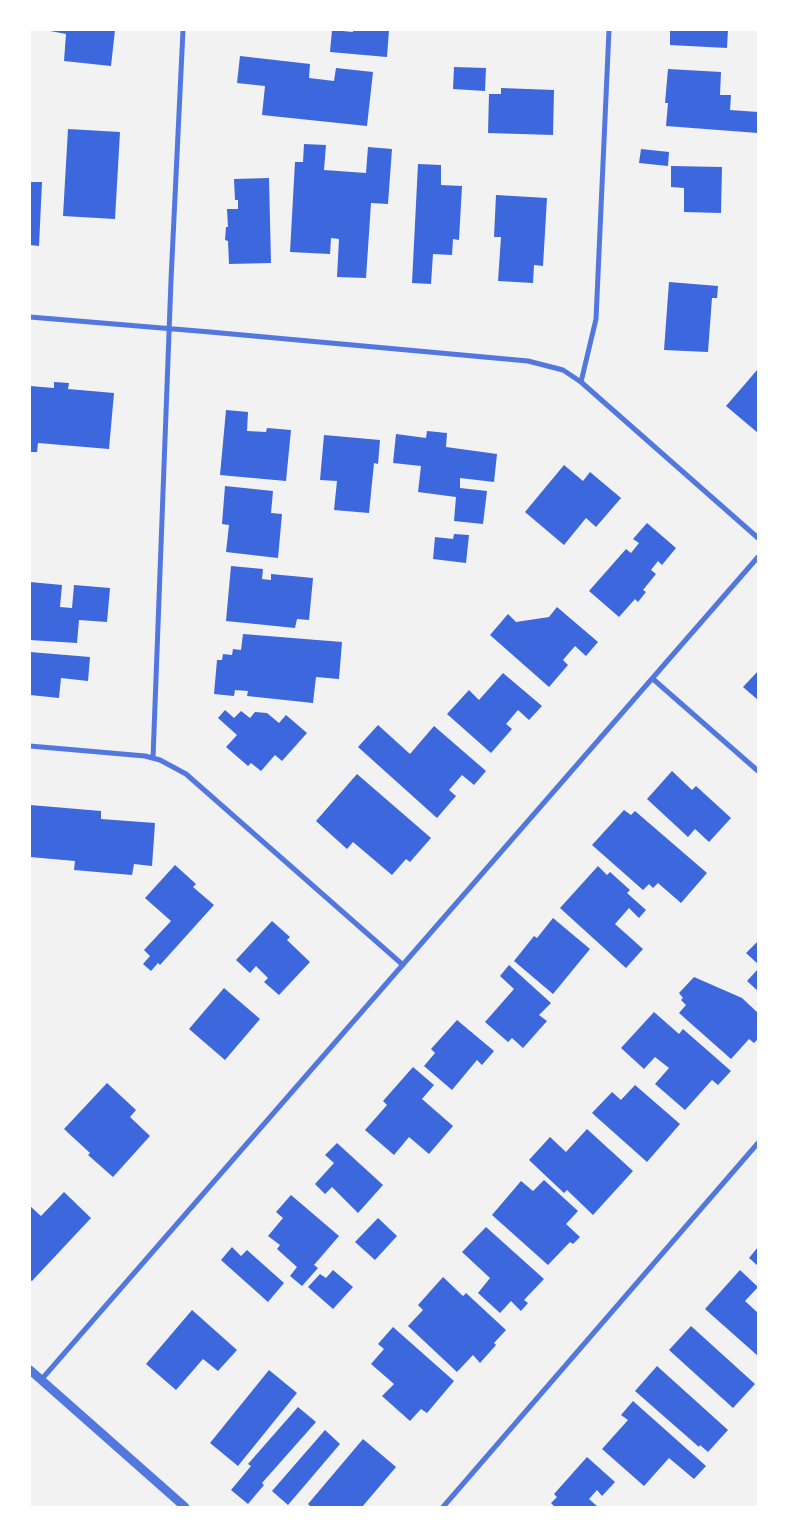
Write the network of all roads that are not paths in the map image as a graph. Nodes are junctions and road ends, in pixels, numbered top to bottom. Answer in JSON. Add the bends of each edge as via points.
{"nodes":[{"id":1,"x":183,"y":30,"type":"edge"},
{"id":2,"x":608,"y":30,"type":"edge"},
{"id":3,"x":30,"y":318,"type":"edge"},
{"id":4,"x":169,"y":328,"type":"junction"},
{"id":5,"x":581,"y":382,"type":"junction"},
{"id":6,"x":758,"y":538,"type":"edge"},
{"id":7,"x":758,"y":557,"type":"edge"},
{"id":8,"x":652,"y":679,"type":"junction"},
{"id":9,"x":30,"y":746,"type":"edge"},
{"id":10,"x":153,"y":758,"type":"junction"},
{"id":11,"x":758,"y":771,"type":"edge"},
{"id":12,"x":404,"y":965,"type":"junction"},
{"id":13,"x":758,"y":1144,"type":"edge"},
{"id":14,"x":30,"y":1370,"type":"edge"},
{"id":15,"x":41,"y":1380,"type":"junction"},
{"id":16,"x":184,"y":1507,"type":"edge"},
{"id":17,"x":443,"y":1507,"type":"edge"}],
"edges":[{"from":1,"to":4,"type":"street"},
{"from":2,"to":5,"type":"street","via":[[596,319]]},
{"from":3,"to":4,"type":"street"},
{"from":4,"to":5,"type":"street","via":[[528,361],[563,370]]},
{"from":4,"to":10,"type":"street"},
{"from":5,"to":6,"type":"street"},
{"from":7,"to":8,"type":"street"},
{"from":8,"to":11,"type":"street"},
{"from":8,"to":12,"type":"street"},
{"from":9,"to":10,"type":"street"},
{"from":10,"to":12,"type":"street","via":[[186,774]]},
{"from":12,"to":15,"type":"street"},
{"from":13,"to":17,"type":"street"},
{"from":14,"to":15,"type":"street"},
{"from":15,"to":16,"type":"street"}]}
